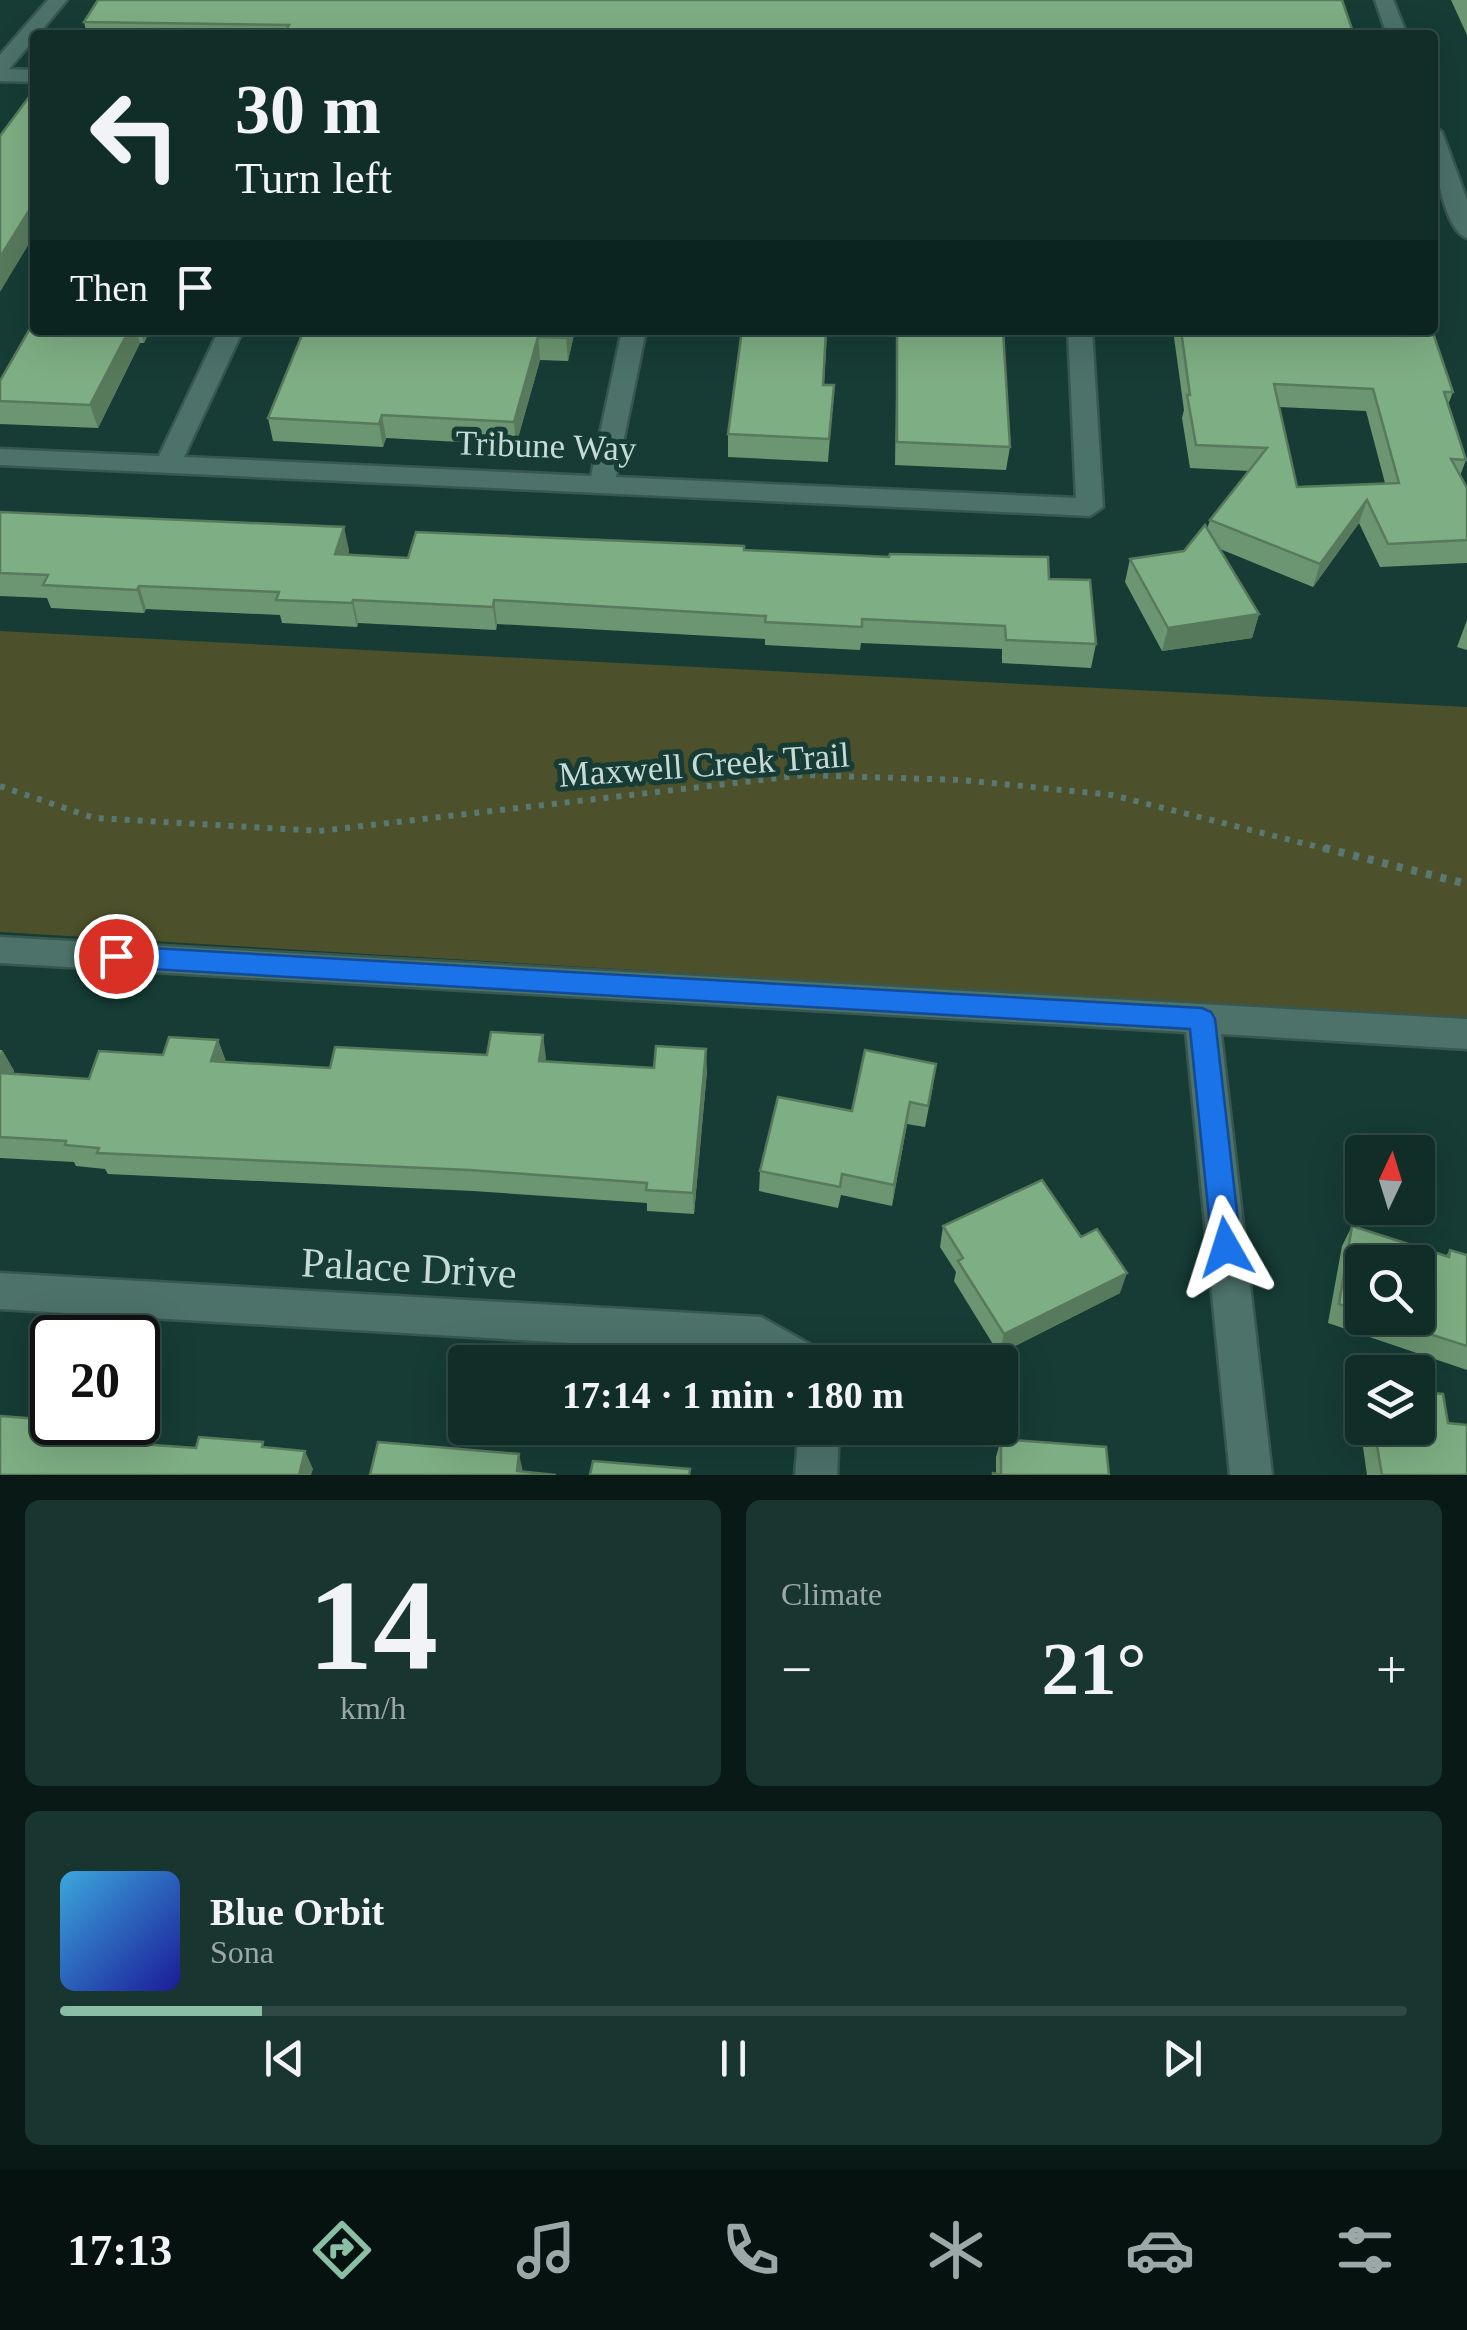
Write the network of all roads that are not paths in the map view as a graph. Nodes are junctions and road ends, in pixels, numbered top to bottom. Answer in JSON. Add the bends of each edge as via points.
{"nodes":[{"id":1,"x":58,"y":0,"type":"edge"},
{"id":2,"x":1384,"y":0,"type":"edge"},
{"id":3,"x":32,"y":30,"type":"edge"},
{"id":4,"x":1395,"y":30,"type":"edge"},
{"id":5,"x":30,"y":33,"type":"edge"},
{"id":6,"x":0,"y":68,"type":"edge"},
{"id":7,"x":0,"y":75,"type":"edge"},
{"id":8,"x":30,"y":76,"type":"edge"},
{"id":9,"x":1438,"y":149,"type":"edge"},
{"id":10,"x":1467,"y":231,"type":"edge"},
{"id":11,"x":229,"y":335,"type":"edge"},
{"id":12,"x":633,"y":335,"type":"edge"},
{"id":13,"x":1080,"y":335,"type":"edge"},
{"id":14,"x":0,"y":457,"type":"edge"},
{"id":15,"x":168,"y":465,"type":"junction"},
{"id":16,"x":602,"y":483,"type":"junction"},
{"id":17,"x":0,"y":950,"type":"edge"},
{"id":18,"x":1202,"y":1019,"type":"junction"},
{"id":19,"x":1467,"y":1034,"type":"edge"},
{"id":20,"x":0,"y":1291,"type":"edge"},
{"id":21,"x":776,"y":1345,"type":"edge"},
{"id":22,"x":818,"y":1445,"type":"edge"},
{"id":23,"x":816,"y":1475,"type":"edge"},
{"id":24,"x":1251,"y":1475,"type":"edge"}],
"edges":[{"from":1,"to":3,"type":"street"},
{"from":2,"to":4,"type":"street"},
{"from":5,"to":6,"type":"street"},
{"from":7,"to":8,"type":"street"},
{"from":9,"to":10,"type":"street"},
{"from":11,"to":15,"type":"street"},
{"from":12,"to":16,"type":"street"},
{"from":13,"to":16,"type":"street","name":"Tribune Way","via":[[1090,507]]},
{"from":14,"to":15,"type":"street","name":"Tribune Way"},
{"from":15,"to":16,"type":"street","name":"Tribune Way"},
{"from":17,"to":18,"type":"street"},
{"from":18,"to":19,"type":"street"},
{"from":18,"to":24,"type":"street"},
{"from":20,"to":21,"type":"street","name":"Palace Drive","via":[[761,1336]]},
{"from":22,"to":23,"type":"street"}]}
